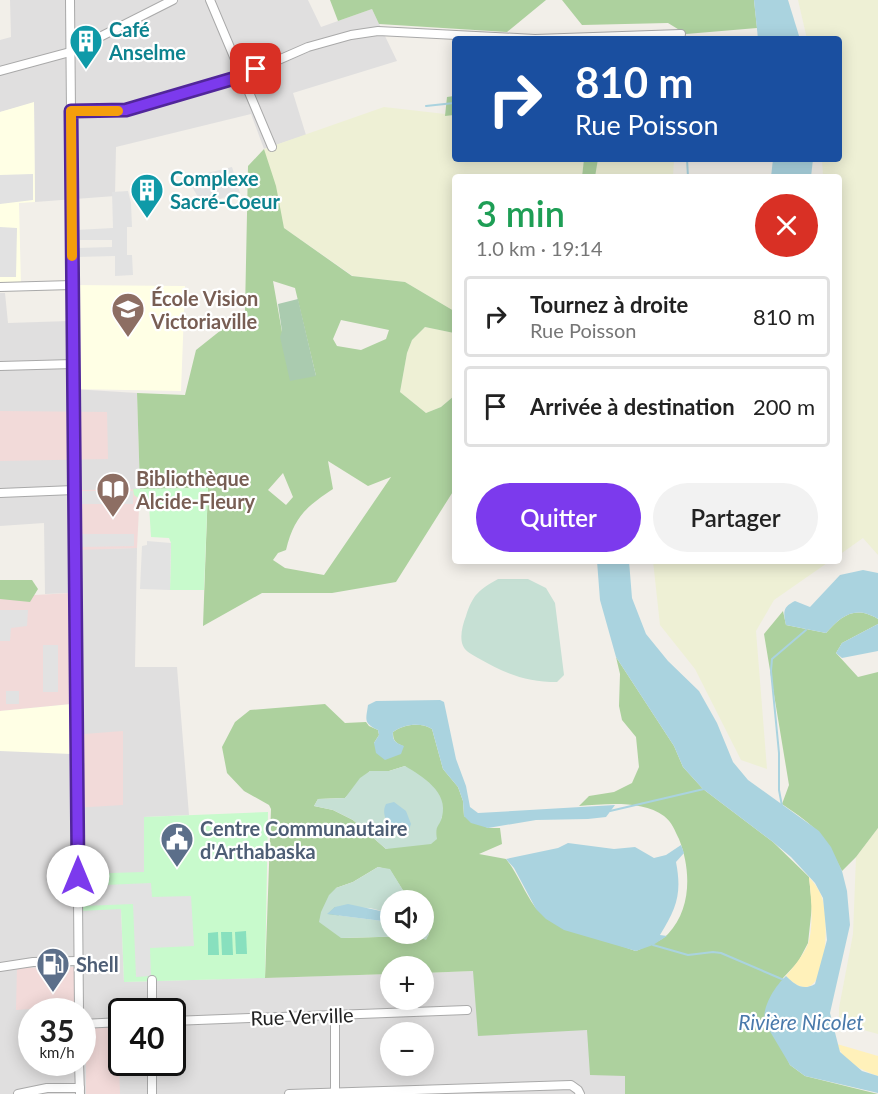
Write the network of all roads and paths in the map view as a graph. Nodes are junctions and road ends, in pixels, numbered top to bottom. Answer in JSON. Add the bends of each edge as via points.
{"nodes":[{"id":1,"x":70,"y":0,"type":"edge"},
{"id":2,"x":173,"y":0,"type":"edge"},
{"id":3,"x":210,"y":0,"type":"edge"},
{"id":4,"x":681,"y":34,"type":"dead end"},
{"id":5,"x":476,"y":36,"type":"edge"},
{"id":6,"x":623,"y":36,"type":"edge"},
{"id":7,"x":70,"y":52,"type":"junction"},
{"id":8,"x":0,"y":71,"type":"edge"},
{"id":9,"x":242,"y":76,"type":"junction"},
{"id":10,"x":71,"y":111,"type":"junction"},
{"id":11,"x":272,"y":147,"type":"dead end"},
{"id":12,"x":72,"y":285,"type":"junction"},
{"id":13,"x":0,"y":287,"type":"edge"},
{"id":14,"x":73,"y":364,"type":"junction"},
{"id":15,"x":0,"y":366,"type":"edge"},
{"id":16,"x":74,"y":490,"type":"junction"},
{"id":17,"x":0,"y":493,"type":"edge"},
{"id":18,"x":78,"y":961,"type":"junction"},
{"id":19,"x":0,"y":967,"type":"edge"},
{"id":20,"x":152,"y":981,"type":"dead end"},
{"id":21,"x":79,"y":998,"type":"edge"},
{"id":22,"x":152,"y":998,"type":"edge"},
{"id":23,"x":468,"y":1010,"type":"dead end"},
{"id":24,"x":335,"y":1015,"type":"junction"},
{"id":25,"x":186,"y":1020,"type":"edge"},
{"id":26,"x":79,"y":1076,"type":"edge"},
{"id":27,"x":152,"y":1076,"type":"edge"},
{"id":28,"x":80,"y":1091,"type":"edge"},
{"id":29,"x":335,"y":1093,"type":"edge"},
{"id":30,"x":18,"y":1094,"type":"edge"},
{"id":31,"x":153,"y":1094,"type":"edge"},
{"id":32,"x":289,"y":1094,"type":"edge"},
{"id":33,"x":580,"y":1094,"type":"edge"}],
"edges":[{"from":1,"to":7,"type":"street"},
{"from":2,"to":7,"type":"street"},
{"from":3,"to":9,"type":"street"},
{"from":4,"to":6,"type":"street"},
{"from":5,"to":9,"type":"street","via":[[378,31],[351,35],[308,47]]},
{"from":7,"to":8,"type":"street"},
{"from":7,"to":10,"type":"street"},
{"from":9,"to":10,"type":"street","via":[[126,110]]},
{"from":9,"to":11,"type":"street"},
{"from":10,"to":12,"type":"street"},
{"from":12,"to":13,"type":"street"},
{"from":12,"to":14,"type":"street"},
{"from":14,"to":15,"type":"street"},
{"from":14,"to":16,"type":"street"},
{"from":16,"to":17,"type":"street"},
{"from":16,"to":18,"type":"street"},
{"from":18,"to":19,"type":"street"},
{"from":18,"to":21,"type":"street"},
{"from":20,"to":22,"type":"street"},
{"from":23,"to":24,"type":"street","name":"Rue Verville"},
{"from":24,"to":25,"type":"street","name":"Rue Verville"},
{"from":24,"to":29,"type":"street"},
{"from":26,"to":28,"type":"street"},
{"from":27,"to":31,"type":"street"},
{"from":28,"to":30,"type":"street","via":[[47,1088]]},
{"from":29,"to":32,"type":"street"},
{"from":29,"to":33,"type":"street","via":[[571,1085]]}]}
